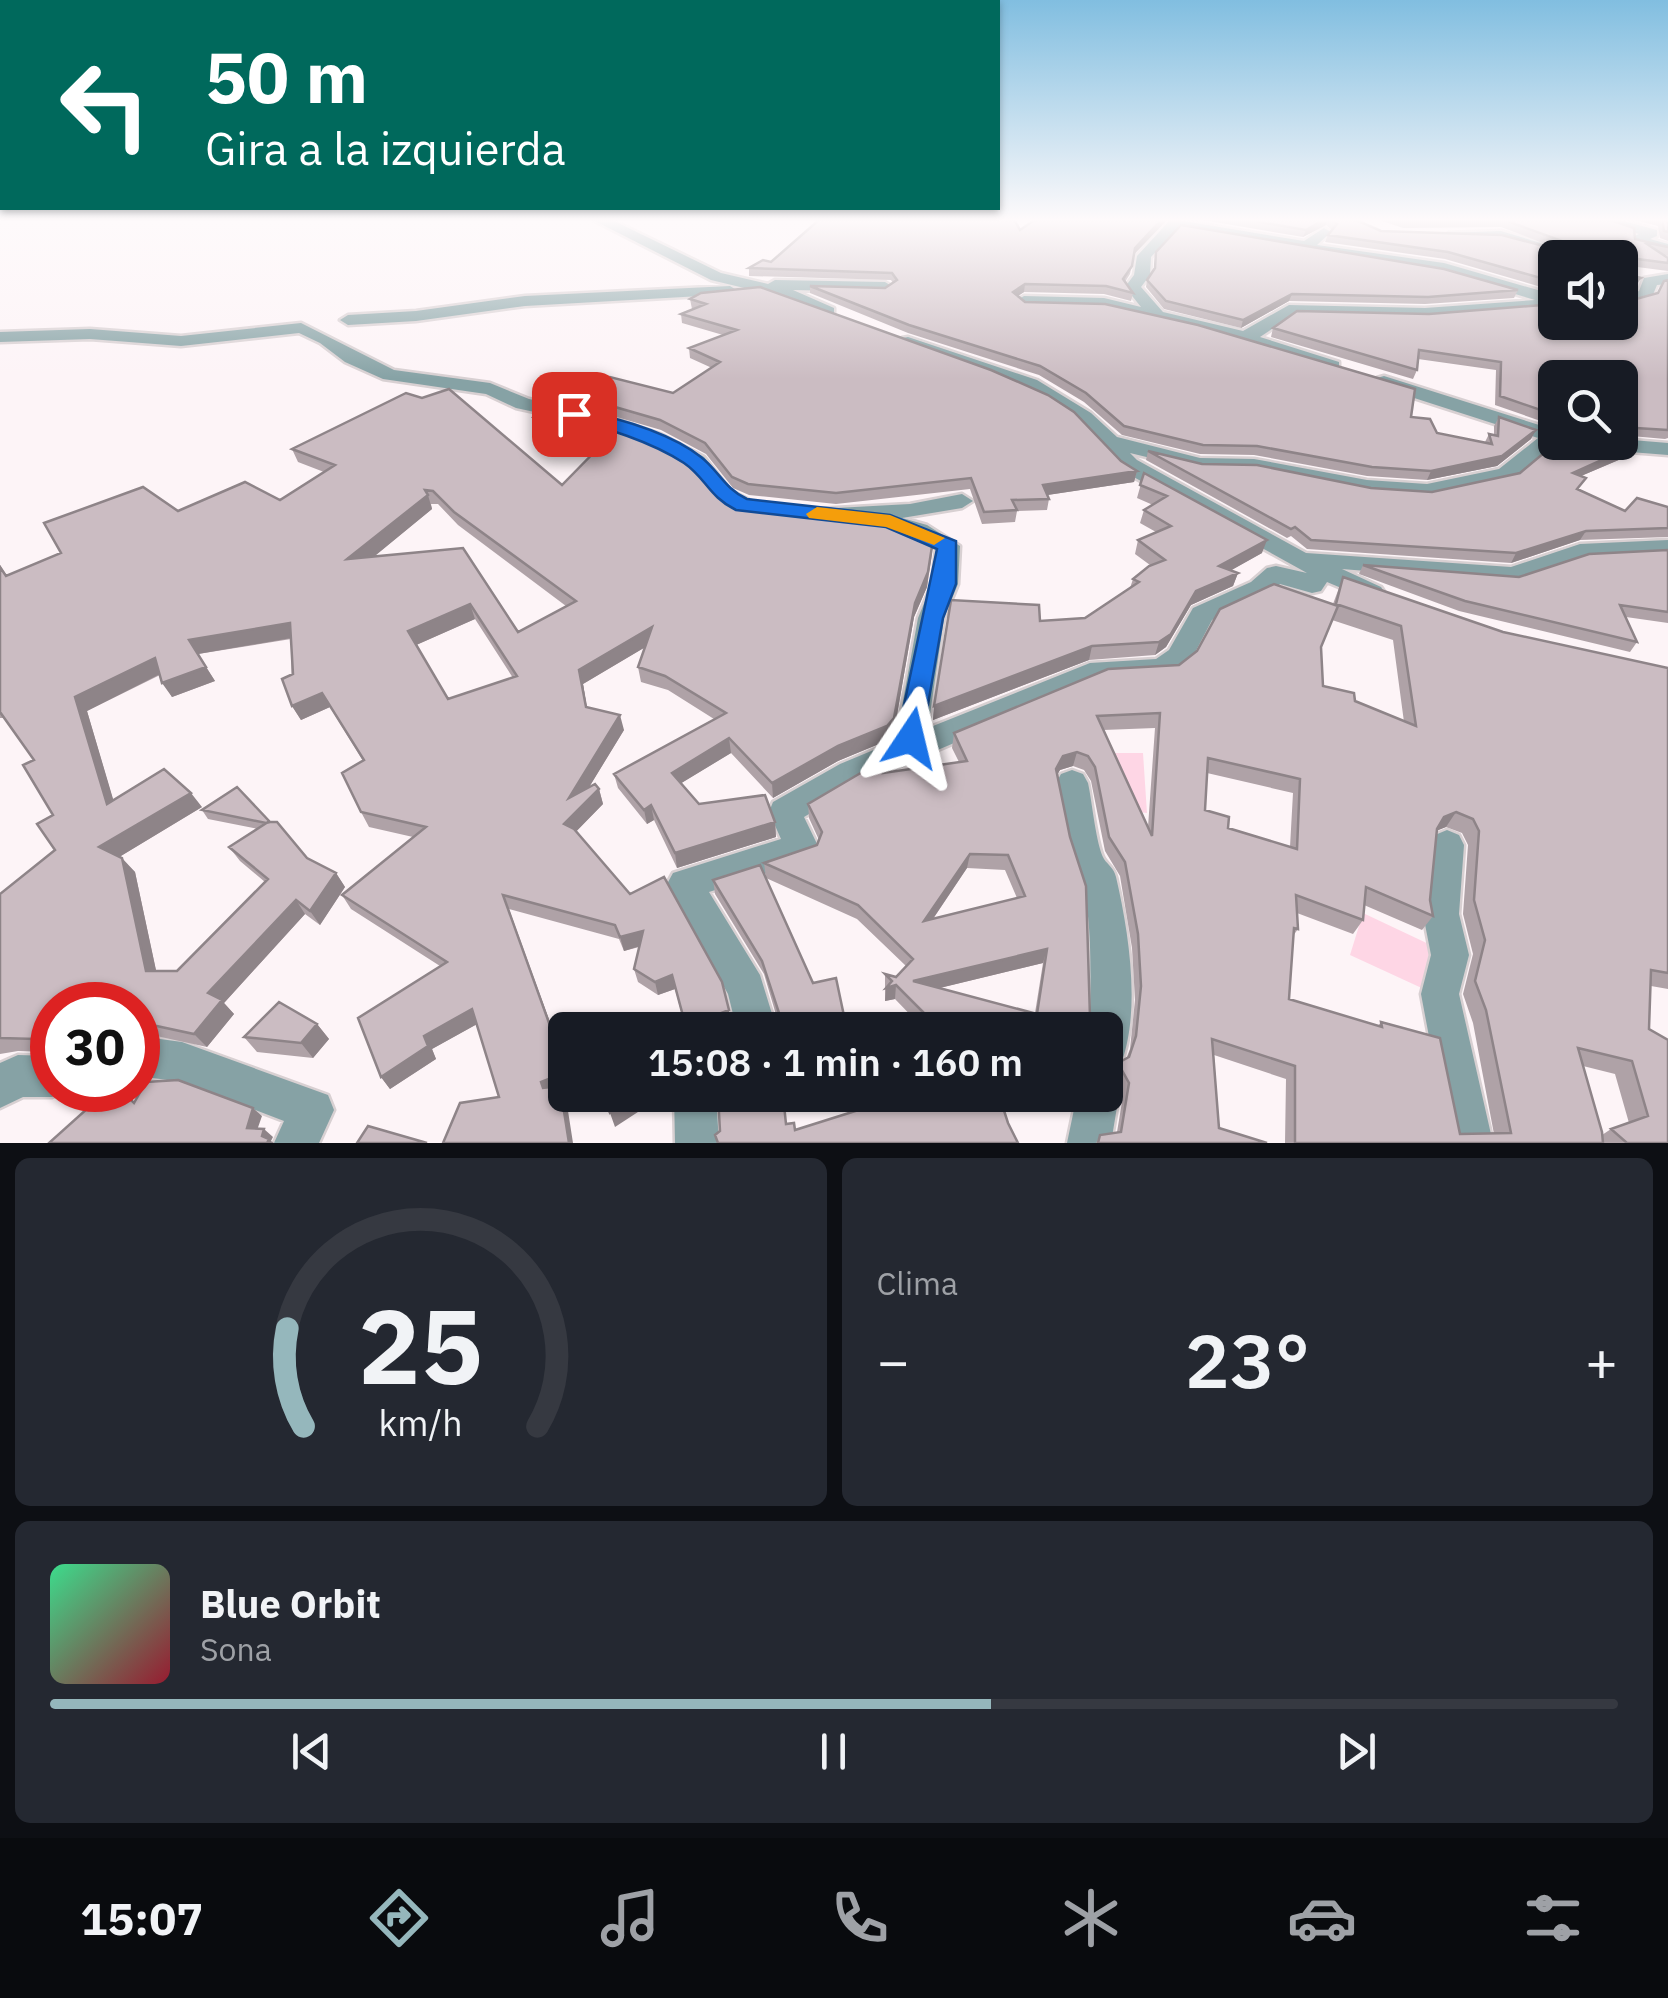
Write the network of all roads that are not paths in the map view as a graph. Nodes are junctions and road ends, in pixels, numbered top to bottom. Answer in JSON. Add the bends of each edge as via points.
{"nodes":[{"id":1,"x":708,"y":272,"type":"edge"},
{"id":2,"x":1142,"y":272,"type":"edge"},
{"id":3,"x":1458,"y":272,"type":"edge"},
{"id":4,"x":761,"y":286,"type":"junction"},
{"id":5,"x":885,"y":287,"type":"edge"},
{"id":6,"x":1538,"y":297,"type":"edge"},
{"id":7,"x":1024,"y":301,"type":"edge"},
{"id":8,"x":1538,"y":303,"type":"edge"},
{"id":9,"x":1157,"y":316,"type":"junction"},
{"id":10,"x":845,"y":319,"type":"edge"},
{"id":11,"x":348,"y":320,"type":"dead end"},
{"id":12,"x":882,"y":334,"type":"edge"},
{"id":13,"x":0,"y":337,"type":"edge"},
{"id":14,"x":1244,"y":337,"type":"junction"},
{"id":15,"x":1538,"y":431,"type":"edge"},
{"id":16,"x":1113,"y":442,"type":"junction"},
{"id":17,"x":1638,"y":447,"type":"edge"},
{"id":18,"x":1538,"y":449,"type":"edge"},
{"id":19,"x":1668,"y":449,"type":"edge"},
{"id":20,"x":962,"y":501,"type":"dead end"},
{"id":21,"x":768,"y":511,"type":"edge"},
{"id":22,"x":802,"y":513,"type":"edge"},
{"id":23,"x":836,"y":515,"type":"junction"},
{"id":24,"x":1668,"y":548,"type":"edge"},
{"id":25,"x":1295,"y":557,"type":"junction"},
{"id":26,"x":1322,"y":570,"type":"junction"},
{"id":27,"x":1401,"y":603,"type":"edge"},
{"id":28,"x":900,"y":753,"type":"junction"},
{"id":29,"x":1072,"y":783,"type":"dead end"},
{"id":30,"x":1447,"y":845,"type":"dead end"},
{"id":31,"x":752,"y":1012,"type":"edge"},
{"id":32,"x":1109,"y":1012,"type":"edge"},
{"id":33,"x":160,"y":1059,"type":"edge"},
{"id":34,"x":696,"y":1112,"type":"edge"},
{"id":35,"x":1095,"y":1112,"type":"edge"},
{"id":36,"x":296,"y":1143,"type":"edge"},
{"id":37,"x":697,"y":1143,"type":"edge"},
{"id":38,"x":1089,"y":1143,"type":"edge"},
{"id":39,"x":1470,"y":1143,"type":"edge"}],
"edges":[{"from":1,"to":4,"type":"street"},
{"from":2,"to":9,"type":"street","via":[[1133,287]]},
{"from":3,"to":6,"type":"street"},
{"from":4,"to":5,"type":"street"},
{"from":4,"to":10,"type":"street"},
{"from":4,"to":11,"type":"street"},
{"from":7,"to":9,"type":"street","via":[[1104,303]]},
{"from":8,"to":14,"type":"street","via":[[1424,313],[1289,310],[1269,328]]},
{"from":9,"to":14,"type":"street"},
{"from":12,"to":16,"type":"street","via":[[1030,382]]},
{"from":13,"to":21,"type":"street","via":[[66,333],[181,341],[301,328],[390,375],[490,389],[653,438],[696,462],[722,496]]},
{"from":14,"to":15,"type":"street"},
{"from":16,"to":18,"type":"street","via":[[1200,464],[1254,465],[1366,487],[1427,490],[1506,474]]},
{"from":16,"to":25,"type":"street","via":[[1129,464]]},
{"from":17,"to":19,"type":"street"},
{"from":20,"to":23,"type":"street"},
{"from":22,"to":23,"type":"street"},
{"from":23,"to":28,"type":"street","via":[[890,521],[948,546],[911,738]]},
{"from":24,"to":25,"type":"street","via":[[1580,552],[1512,575]]},
{"from":25,"to":26,"type":"street"},
{"from":26,"to":27,"type":"street"},
{"from":26,"to":28,"type":"street","via":[[1312,585],[1276,574],[1202,614],[1179,658],[1162,669],[1100,670]]},
{"from":28,"to":31,"type":"street","via":[[786,812],[802,848],[685,884],[746,988]]},
{"from":29,"to":32,"type":"street","via":[[1090,873],[1098,874]]},
{"from":30,"to":39,"type":"street","via":[[1440,914],[1450,955],[1440,994]]},
{"from":33,"to":36,"type":"street","via":[[313,1110]]},
{"from":34,"to":37,"type":"street"},
{"from":35,"to":38,"type":"street"}]}
